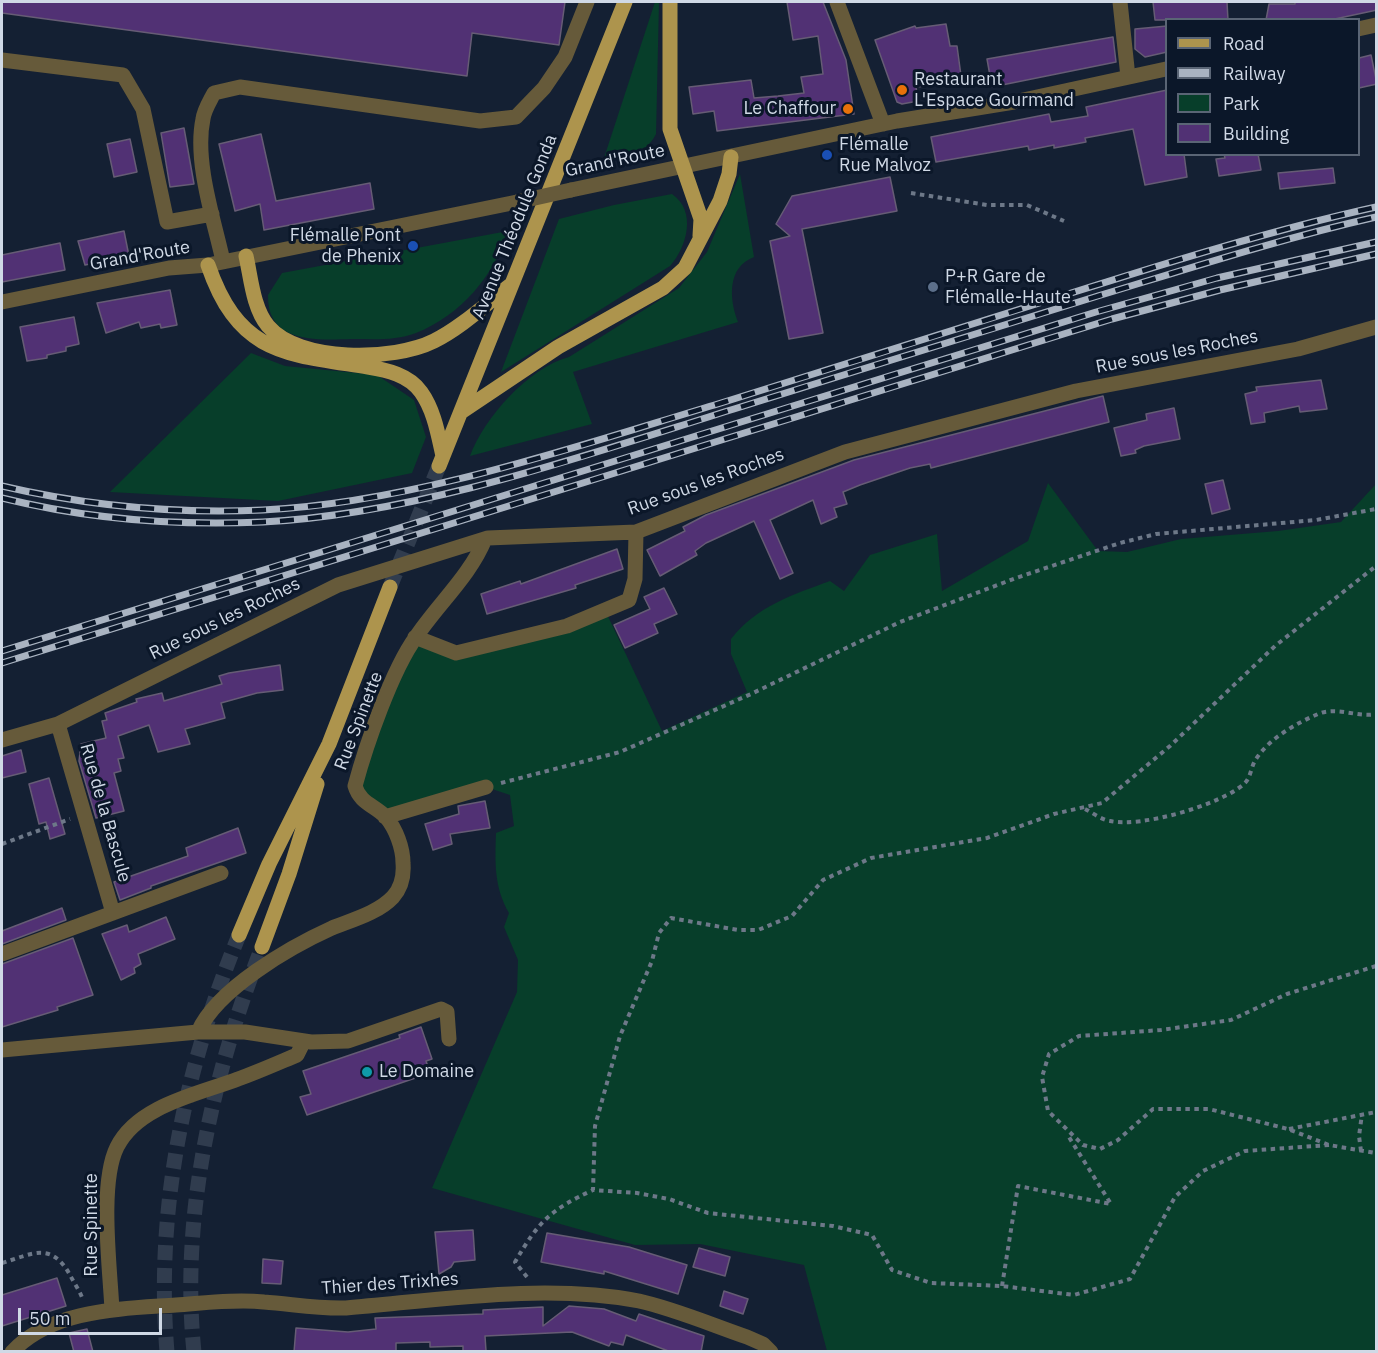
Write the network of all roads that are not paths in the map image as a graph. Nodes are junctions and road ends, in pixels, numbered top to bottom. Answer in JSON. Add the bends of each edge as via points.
{"nodes":[{"id":1,"x":587,"y":2,"type":"edge"},
{"id":2,"x":625,"y":2,"type":"edge"},
{"id":3,"x":670,"y":2,"type":"edge"},
{"id":4,"x":837,"y":2,"type":"edge"},
{"id":5,"x":1120,"y":2,"type":"edge"},
{"id":6,"x":1377,"y":25,"type":"edge"},
{"id":7,"x":1360,"y":29,"type":"edge"},
{"id":8,"x":2,"y":60,"type":"edge"},
{"id":9,"x":1165,"y":69,"type":"edge"},
{"id":10,"x":1128,"y":77,"type":"junction"},
{"id":11,"x":883,"y":124,"type":"junction"},
{"id":12,"x":731,"y":157,"type":"junction"},
{"id":13,"x":682,"y":167,"type":"junction"},
{"id":14,"x":212,"y":214,"type":"junction"},
{"id":15,"x":699,"y":244,"type":"junction"},
{"id":16,"x":246,"y":256,"type":"junction"},
{"id":17,"x":215,"y":263,"type":"junction"},
{"id":18,"x":514,"y":282,"type":"junction"},
{"id":19,"x":2,"y":302,"type":"edge"},
{"id":20,"x":1377,"y":327,"type":"edge"},
{"id":21,"x":461,"y":412,"type":"junction"},
{"id":22,"x":636,"y":532,"type":"junction"},
{"id":23,"x":485,"y":539,"type":"junction"},
{"id":24,"x":390,"y":587,"type":"tunnel mouth"},
{"id":25,"x":415,"y":637,"type":"junction"},
{"id":26,"x":58,"y":724,"type":"junction"},
{"id":27,"x":2,"y":740,"type":"edge"},
{"id":28,"x":329,"y":744,"type":"junction"},
{"id":29,"x":486,"y":787,"type":"road end"},
{"id":30,"x":385,"y":817,"type":"junction"},
{"id":31,"x":221,"y":873,"type":"dead end"},
{"id":32,"x":113,"y":913,"type":"junction"},
{"id":33,"x":239,"y":935,"type":"tunnel mouth"},
{"id":34,"x":262,"y":946,"type":"tunnel mouth"},
{"id":35,"x":2,"y":954,"type":"edge"},
{"id":36,"x":198,"y":1032,"type":"junction"},
{"id":37,"x":449,"y":1038,"type":"dead end"},
{"id":38,"x":304,"y":1041,"type":"junction"},
{"id":39,"x":2,"y":1050,"type":"edge"},
{"id":40,"x":112,"y":1310,"type":"junction"},
{"id":41,"x":12,"y":1352,"type":"edge"},
{"id":42,"x":771,"y":1352,"type":"edge"}],
"edges":[{"from":1,"to":14,"type":"street","via":[[565,57],[544,88],[516,117],[480,121],[240,87],[214,93],[203,117],[202,131],[205,185]]},
{"from":2,"to":18,"type":"main road","name":"Avenue Théodule Gonda"},
{"from":3,"to":13,"type":"main road","via":[[670,129]]},
{"from":4,"to":11,"type":"street"},
{"from":5,"to":10,"type":"street"},
{"from":6,"to":7,"type":"street"},
{"from":8,"to":14,"type":"street","via":[[123,75],[143,109],[167,222]]},
{"from":9,"to":10,"type":"street","name":"Grand'Route"},
{"from":10,"to":11,"type":"street","name":"Grand'Route","via":[[1014,102]]},
{"from":11,"to":12,"type":"street","name":"Grand'Route"},
{"from":12,"to":13,"type":"street","name":"Grand'Route"},
{"from":12,"to":15,"type":"main road","via":[[728,179]]},
{"from":13,"to":15,"type":"main road","via":[[701,219]]},
{"from":13,"to":16,"type":"street","name":"Grand'Route","bridge":true},
{"from":14,"to":17,"type":"street"},
{"from":15,"to":21,"type":"main road","via":[[685,268],[663,288],[558,347]]},
{"from":16,"to":17,"type":"street","name":"Grand'Route"},
{"from":16,"to":18,"type":"main road","via":[[258,309],[268,326],[284,340],[308,349],[344,354],[407,351],[434,341]]},
{"from":17,"to":19,"type":"street","name":"Grand'Route","via":[[169,268]]},
{"from":17,"to":21,"type":"main road","name":"Avenue Théodule Gonda","via":[[216,289],[233,314],[260,340],[283,352],[382,369],[406,378],[420,391],[436,421],[441,461]]},
{"from":18,"to":21,"type":"main road","name":"Avenue Théodule Gonda"},
{"from":20,"to":22,"type":"street","name":"Rue sous les Roches","via":[[1298,350],[1076,391],[845,452]]},
{"from":22,"to":23,"type":"street","name":"Rue sous les Roches"},
{"from":22,"to":25,"type":"street","via":[[635,579],[629,600],[567,626],[456,653]]},
{"from":23,"to":25,"type":"street","name":"Rue Spinette","via":[[478,556]]},
{"from":23,"to":26,"type":"street","name":"Rue sous les Roches","via":[[338,585]]},
{"from":24,"to":28,"type":"main road"},
{"from":25,"to":30,"type":"street","name":"Rue Spinette","via":[[379,716],[355,786],[358,796]]},
{"from":26,"to":27,"type":"street","name":"Rue sous les Roches"},
{"from":26,"to":32,"type":"street","name":"Rue de la Bascule"},
{"from":28,"to":33,"type":"main road","via":[[269,864]]},
{"from":28,"to":34,"type":"main road"},
{"from":29,"to":30,"type":"street"},
{"from":30,"to":36,"type":"street","name":"Rue Spinette","via":[[399,840],[404,863],[402,882],[393,897],[234,986],[206,1016]]},
{"from":31,"to":32,"type":"street"},
{"from":32,"to":35,"type":"street"},
{"from":36,"to":38,"type":"street","via":[[245,1032]]},
{"from":36,"to":39,"type":"street"},
{"from":37,"to":38,"type":"street","via":[[447,1012],[441,1009],[348,1041]]},
{"from":38,"to":40,"type":"street","name":"Rue Spinette","via":[[297,1055],[166,1105],[123,1136],[111,1164],[108,1191]]},
{"from":40,"to":41,"type":"street","name":"Thier des Trixhes","via":[[47,1327],[32,1334]]},
{"from":40,"to":42,"type":"street","name":"Thier des Trixhes","via":[[240,1301],[321,1309],[516,1295],[597,1295],[642,1302],[747,1337]]}]}
